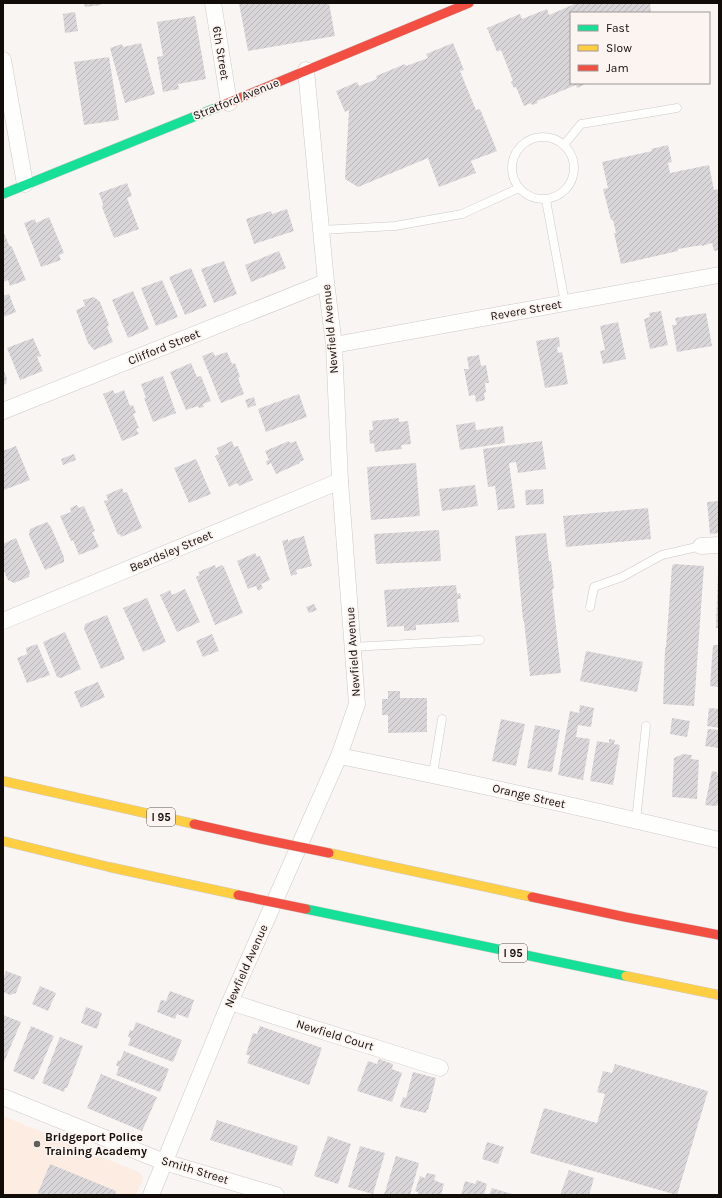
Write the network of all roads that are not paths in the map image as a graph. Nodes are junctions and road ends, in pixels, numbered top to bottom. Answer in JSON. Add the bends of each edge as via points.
{"nodes":[{"id":1,"x":214,"y":3,"type":"edge"},
{"id":2,"x":469,"y":3,"type":"edge"},
{"id":3,"x":442,"y":8,"type":"edge"},
{"id":4,"x":3,"y":60,"type":"edge"},
{"id":5,"x":306,"y":70,"type":"junction"},
{"id":6,"x":229,"y":103,"type":"junction"},
{"id":7,"x":677,"y":108,"type":"dead end"},
{"id":8,"x":564,"y":145,"type":"junction"},
{"id":9,"x":24,"y":184,"type":"junction"},
{"id":10,"x":519,"y":188,"type":"junction"},
{"id":11,"x":3,"y":194,"type":"edge"},
{"id":12,"x":546,"y":200,"type":"junction"},
{"id":13,"x":321,"y":230,"type":"junction"},
{"id":14,"x":719,"y":275,"type":"edge"},
{"id":15,"x":326,"y":282,"type":"junction"},
{"id":16,"x":565,"y":303,"type":"junction"},
{"id":17,"x":334,"y":345,"type":"junction"},
{"id":18,"x":3,"y":411,"type":"edge"},
{"id":19,"x":340,"y":481,"type":"junction"},
{"id":20,"x":719,"y":545,"type":"edge"},
{"id":21,"x":701,"y":546,"type":"joint"},
{"id":22,"x":590,"y":607,"type":"dead end"},
{"id":23,"x":3,"y":621,"type":"edge"},
{"id":24,"x":480,"y":640,"type":"dead end"},
{"id":25,"x":352,"y":647,"type":"junction"},
{"id":26,"x":442,"y":719,"type":"dead end"},
{"id":27,"x":646,"y":726,"type":"dead end"},
{"id":28,"x":339,"y":756,"type":"junction"},
{"id":29,"x":3,"y":774,"type":"edge"},
{"id":30,"x":433,"y":774,"type":"junction"},
{"id":31,"x":3,"y":781,"type":"edge"},
{"id":32,"x":62,"y":795,"type":"junction"},
{"id":33,"x":636,"y":821,"type":"junction"},
{"id":34,"x":719,"y":840,"type":"edge"},
{"id":35,"x":3,"y":841,"type":"edge"},
{"id":36,"x":11,"y":852,"type":"dead end"},
{"id":37,"x":183,"y":883,"type":"junction"},
{"id":38,"x":719,"y":935,"type":"edge"},
{"id":39,"x":719,"y":995,"type":"edge"},
{"id":40,"x":230,"y":1002,"type":"junction"},
{"id":41,"x":440,"y":1068,"type":"dead end"},
{"id":42,"x":3,"y":1097,"type":"edge"},
{"id":43,"x":164,"y":1162,"type":"junction"},
{"id":44,"x":151,"y":1195,"type":"edge"},
{"id":45,"x":276,"y":1195,"type":"edge"}],
"edges":[{"from":1,"to":6,"type":"street","name":"6th Street"},
{"from":2,"to":3,"type":"main road","name":"Stratford Avenue"},
{"from":3,"to":5,"type":"main road","name":"Stratford Avenue"},
{"from":4,"to":9,"type":"street"},
{"from":5,"to":6,"type":"main road","name":"Stratford Avenue"},
{"from":5,"to":13,"type":"street","name":"Newfield Avenue"},
{"from":6,"to":9,"type":"main road","name":"Stratford Avenue"},
{"from":7,"to":8,"type":"lane","via":[[581,124]]},
{"from":8,"to":10,"type":"lane","via":[[556,139],[546,137],[535,138],[518,149],[511,169],[513,179]]},
{"from":8,"to":12,"type":"lane","via":[[571,153],[574,163],[571,183],[565,191]]},
{"from":9,"to":11,"type":"main road","name":"Stratford Avenue"},
{"from":10,"to":12,"type":"lane","via":[[526,195]]},
{"from":10,"to":13,"type":"lane","via":[[462,214],[395,226]]},
{"from":12,"to":16,"type":"lane"},
{"from":13,"to":15,"type":"street","name":"Newfield Avenue"},
{"from":14,"to":16,"type":"street","name":"Revere Street"},
{"from":15,"to":17,"type":"street","name":"Newfield Avenue"},
{"from":15,"to":18,"type":"street","name":"Clifford Street"},
{"from":16,"to":17,"type":"street","name":"Revere Street"},
{"from":17,"to":19,"type":"street","name":"Newfield Avenue"},
{"from":19,"to":23,"type":"street","name":"Beardsley Street"},
{"from":19,"to":25,"type":"street","name":"Newfield Avenue"},
{"from":20,"to":21,"type":"street"},
{"from":21,"to":22,"type":"lane","via":[[662,555],[622,577],[594,587]]},
{"from":24,"to":25,"type":"lane"},
{"from":25,"to":28,"type":"street","name":"Newfield Avenue","via":[[357,704]]},
{"from":26,"to":30,"type":"lane"},
{"from":27,"to":33,"type":"lane"},
{"from":28,"to":30,"type":"street","name":"Orange Street"},
{"from":28,"to":40,"type":"street","name":"Newfield Avenue"},
{"from":29,"to":32,"type":"main road"},
{"from":30,"to":33,"type":"street","name":"Orange Street"},
{"from":31,"to":32,"type":"main road","number":"I 95"},
{"from":32,"to":38,"type":"main road","number":"I 95","bridge":true},
{"from":33,"to":34,"type":"street","name":"Orange Street"},
{"from":35,"to":37,"type":"main road","number":"I 95"},
{"from":36,"to":37,"type":"main road"},
{"from":37,"to":39,"type":"main road","number":"I 95","bridge":true},
{"from":40,"to":41,"type":"street","name":"Newfield Court"},
{"from":40,"to":43,"type":"street","name":"Newfield Avenue"},
{"from":42,"to":43,"type":"street","name":"Smith Street"},
{"from":43,"to":44,"type":"street","name":"Newfield Avenue"},
{"from":43,"to":45,"type":"street","name":"Smith Street"}]}
